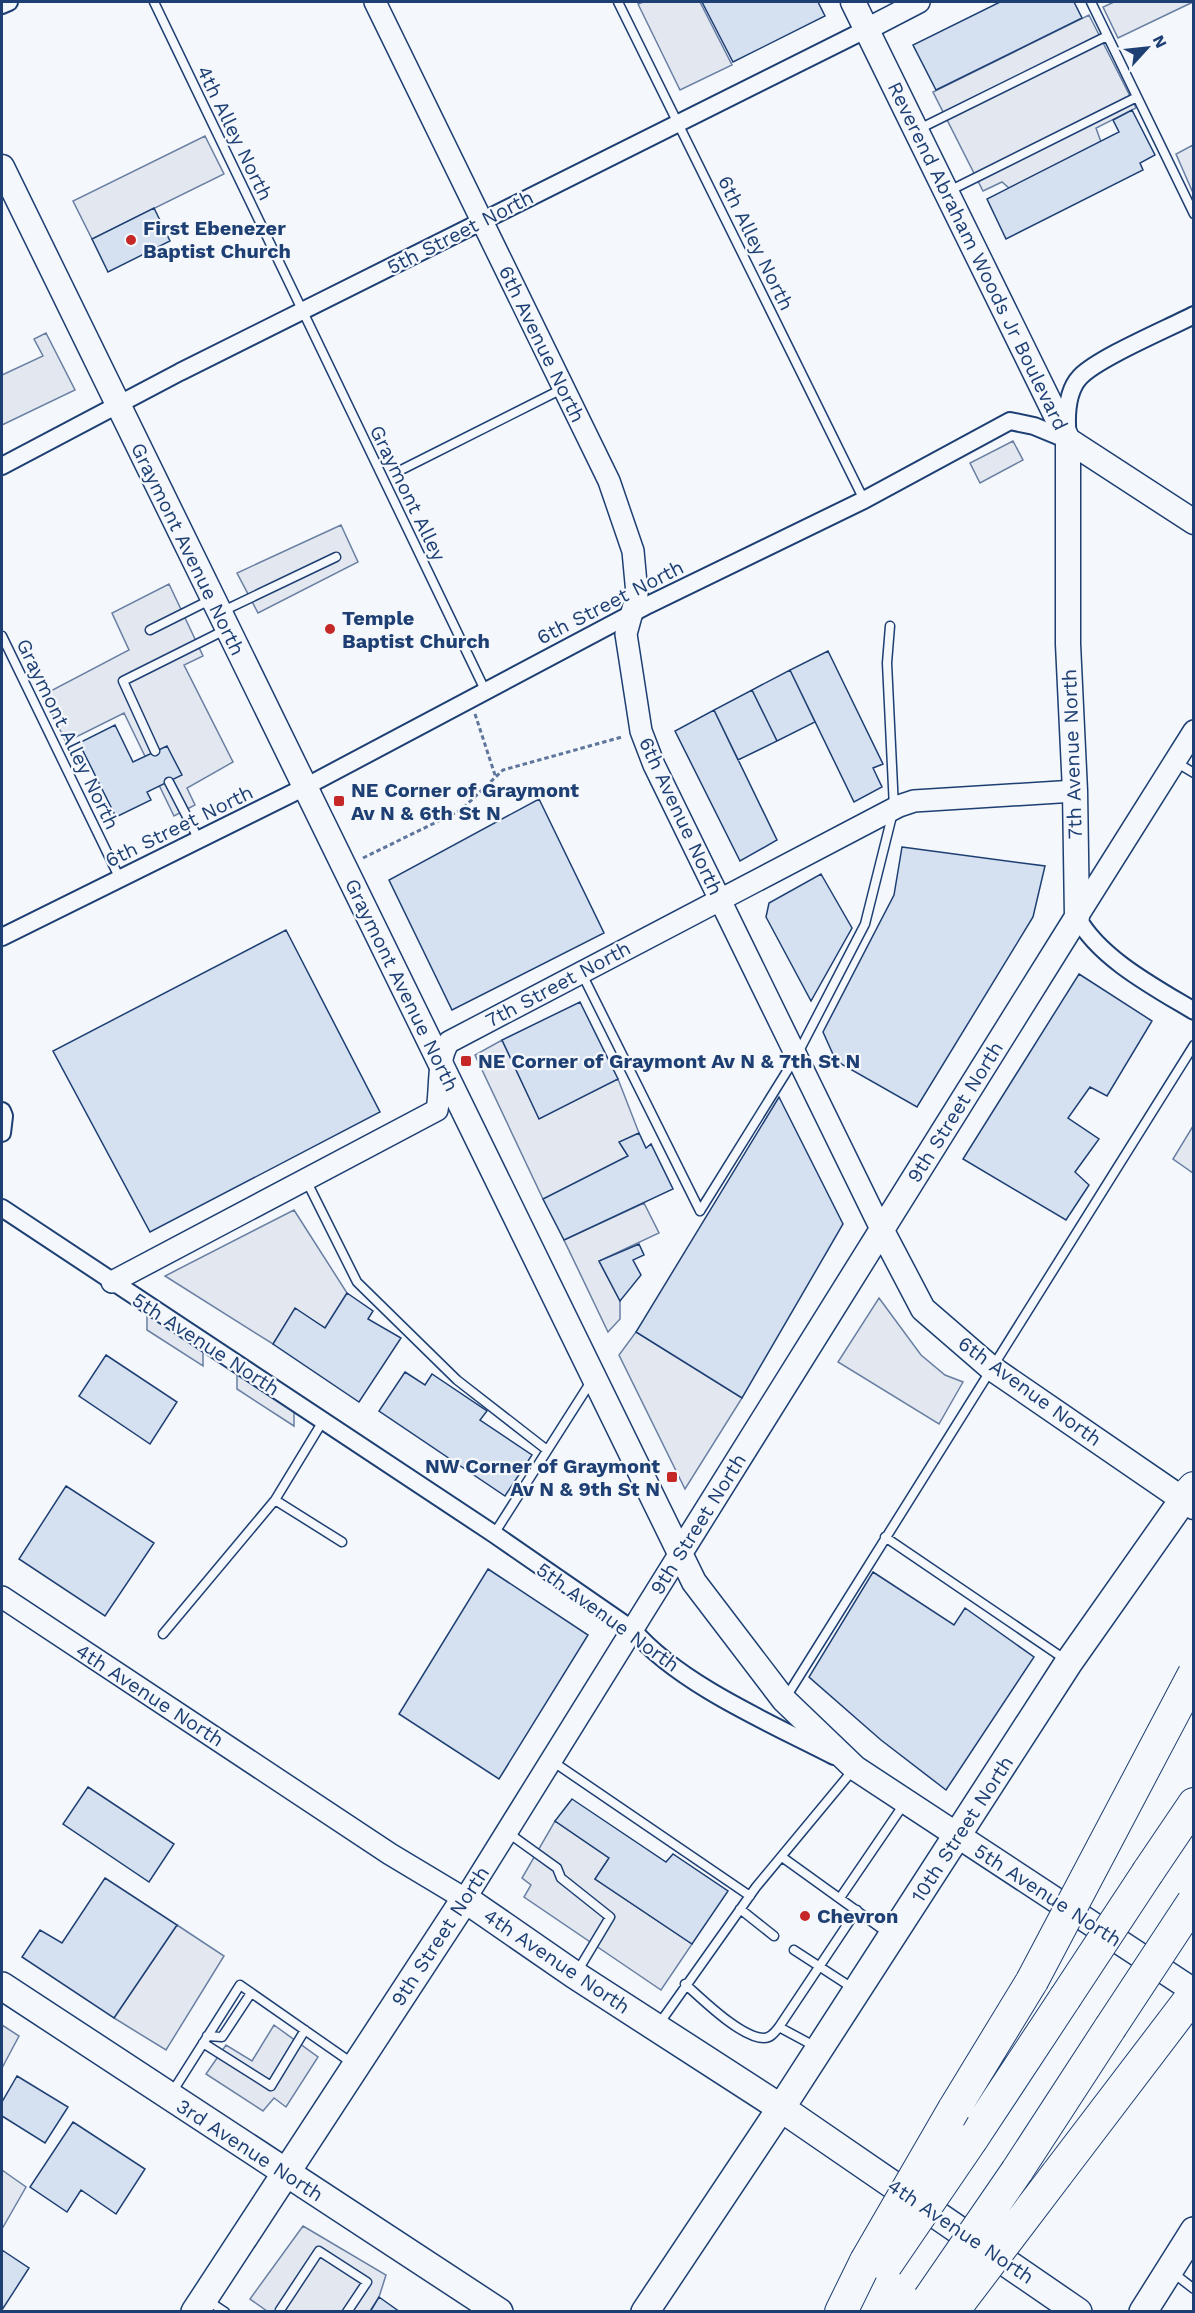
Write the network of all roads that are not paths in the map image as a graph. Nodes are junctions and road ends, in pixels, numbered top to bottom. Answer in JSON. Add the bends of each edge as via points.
{"nodes":[{"id":1,"x":9,"y":2,"type":"edge"},
{"id":2,"x":154,"y":2,"type":"edge"},
{"id":3,"x":375,"y":2,"type":"edge"},
{"id":4,"x":618,"y":2,"type":"edge"},
{"id":5,"x":853,"y":2,"type":"edge"},
{"id":6,"x":919,"y":2,"type":"edge"},
{"id":7,"x":1090,"y":2,"type":"edge"},
{"id":8,"x":2,"y":5,"type":"edge"},
{"id":9,"x":867,"y":29,"type":"junction"},
{"id":10,"x":1107,"y":36,"type":"junction"},
{"id":11,"x":1137,"y":96,"type":"junction"},
{"id":12,"x":679,"y":125,"type":"junction"},
{"id":13,"x":916,"y":130,"type":"junction"},
{"id":14,"x":2,"y":167,"type":"edge"},
{"id":15,"x":947,"y":192,"type":"junction"},
{"id":16,"x":1194,"y":214,"type":"edge"},
{"id":17,"x":482,"y":220,"type":"junction"},
{"id":18,"x":302,"y":311,"type":"junction"},
{"id":19,"x":1194,"y":315,"type":"edge"},
{"id":20,"x":564,"y":388,"type":"junction"},
{"id":21,"x":118,"y":406,"type":"junction"},
{"id":22,"x":1068,"y":440,"type":"junction"},
{"id":23,"x":2,"y":466,"type":"edge"},
{"id":24,"x":403,"y":469,"type":"dead end"},
{"id":25,"x":864,"y":500,"type":"junction"},
{"id":26,"x":1194,"y":522,"type":"edge"},
{"id":27,"x":336,"y":557,"type":"dead end"},
{"id":28,"x":220,"y":613,"type":"junction"},
{"id":29,"x":632,"y":614,"type":"junction"},
{"id":30,"x":890,"y":626,"type":"dead end"},
{"id":31,"x":150,"y":630,"type":"dead end"},
{"id":32,"x":2,"y":636,"type":"edge"},
{"id":33,"x":485,"y":690,"type":"junction"},
{"id":34,"x":1194,"y":731,"type":"edge"},
{"id":35,"x":155,"y":752,"type":"dead end"},
{"id":36,"x":1174,"y":761,"type":"junction"},
{"id":37,"x":1194,"y":773,"type":"edge"},
{"id":38,"x":169,"y":782,"type":"dead end"},
{"id":39,"x":305,"y":787,"type":"junction"},
{"id":40,"x":1075,"y":791,"type":"junction"},
{"id":41,"x":894,"y":808,"type":"junction"},
{"id":42,"x":199,"y":840,"type":"junction"},
{"id":43,"x":120,"y":879,"type":"junction"},
{"id":44,"x":721,"y":900,"type":"junction"},
{"id":45,"x":1077,"y":917,"type":"junction"},
{"id":46,"x":2,"y":937,"type":"edge"},
{"id":47,"x":581,"y":972,"type":"junction"},
{"id":48,"x":1194,"y":1011,"type":"edge"},
{"id":49,"x":1194,"y":1046,"type":"edge"},
{"id":50,"x":797,"y":1055,"type":"junction"},
{"id":51,"x":441,"y":1065,"type":"junction"},
{"id":52,"x":305,"y":1178,"type":"junction"},
{"id":53,"x":2,"y":1208,"type":"edge"},
{"id":54,"x":881,"y":1229,"type":"junction"},
{"id":55,"x":112,"y":1282,"type":"junction"},
{"id":56,"x":990,"y":1367,"type":"junction"},
{"id":57,"x":594,"y":1377,"type":"junction"},
{"id":58,"x":323,"y":1421,"type":"junction"},
{"id":59,"x":547,"y":1450,"type":"junction"},
{"id":60,"x":1190,"y":1498,"type":"edge"},
{"id":61,"x":275,"y":1500,"type":"junction"},
{"id":62,"x":494,"y":1534,"type":"junction"},
{"id":63,"x":885,"y":1537,"type":"junction"},
{"id":64,"x":342,"y":1542,"type":"dead end"},
{"id":65,"x":680,"y":1553,"type":"junction"},
{"id":66,"x":2,"y":1597,"type":"edge"},
{"id":67,"x":633,"y":1630,"type":"junction"},
{"id":68,"x":162,"y":1634,"type":"dead end"},
{"id":69,"x":1069,"y":1662,"type":"junction"},
{"id":70,"x":1194,"y":1674,"type":"edge"},
{"id":71,"x":784,"y":1700,"type":"junction"},
{"id":72,"x":551,"y":1761,"type":"junction"},
{"id":73,"x":855,"y":1768,"type":"junction"},
{"id":74,"x":906,"y":1801,"type":"junction"},
{"id":75,"x":1194,"y":1804,"type":"edge"},
{"id":76,"x":507,"y":1832,"type":"junction"},
{"id":77,"x":958,"y":1836,"type":"junction"},
{"id":78,"x":782,"y":1857,"type":"junction"},
{"id":79,"x":750,"y":1896,"type":"junction"},
{"id":80,"x":840,"y":1898,"type":"junction"},
{"id":81,"x":465,"y":1899,"type":"junction"},
{"id":82,"x":1193,"y":1902,"type":"edge"},
{"id":83,"x":740,"y":1909,"type":"junction"},
{"id":84,"x":857,"y":1910,"type":"junction"},
{"id":85,"x":774,"y":1936,"type":"dead end"},
{"id":86,"x":892,"y":1936,"type":"junction"},
{"id":87,"x":794,"y":1950,"type":"dead end"},
{"id":88,"x":818,"y":1966,"type":"junction"},
{"id":89,"x":575,"y":1975,"type":"junction"},
{"id":90,"x":685,"y":1984,"type":"junction"},
{"id":91,"x":857,"y":1991,"type":"junction"},
{"id":92,"x":1194,"y":1992,"type":"edge"},
{"id":93,"x":6,"y":1993,"type":"edge"},
{"id":94,"x":251,"y":1993,"type":"junction"},
{"id":95,"x":779,"y":2027,"type":"junction"},
{"id":96,"x":657,"y":2028,"type":"junction"},
{"id":97,"x":305,"y":2030,"type":"junction"},
{"id":98,"x":205,"y":2040,"type":"junction"},
{"id":99,"x":820,"y":2049,"type":"junction"},
{"id":100,"x":355,"y":2065,"type":"junction"},
{"id":101,"x":169,"y":2097,"type":"junction"},
{"id":102,"x":781,"y":2109,"type":"junction"},
{"id":103,"x":286,"y":2173,"type":"junction"},
{"id":104,"x":1194,"y":2230,"type":"edge"},
{"id":105,"x":874,"y":2266,"type":"junction"},
{"id":106,"x":1169,"y":2270,"type":"junction"},
{"id":107,"x":1194,"y":2289,"type":"edge"},
{"id":108,"x":208,"y":2307,"type":"edge"},
{"id":109,"x":939,"y":2308,"type":"edge"},
{"id":110,"x":280,"y":2310,"type":"dead end"},
{"id":111,"x":347,"y":2312,"type":"edge"},
{"id":112,"x":499,"y":2312,"type":"edge"},
{"id":113,"x":645,"y":2312,"type":"edge"},
{"id":114,"x":841,"y":2312,"type":"edge"},
{"id":115,"x":854,"y":2312,"type":"edge"},
{"id":116,"x":1078,"y":2312,"type":"edge"},
{"id":117,"x":1143,"y":2312,"type":"edge"}],
"edges":[{"from":1,"to":8,"type":"street"},
{"from":2,"to":18,"type":"lane","name":"4th Alley North"},
{"from":3,"to":17,"type":"street","name":"6th Avenue North"},
{"from":4,"to":12,"type":"lane","name":"6th Alley North"},
{"from":5,"to":9,"type":"main road","name":"Reverend Abraham Woods Jr Boulevard"},
{"from":6,"to":9,"type":"street","name":"5th Street North"},
{"from":7,"to":10,"type":"lane"},
{"from":9,"to":12,"type":"street","name":"5th Street North"},
{"from":9,"to":13,"type":"main road","name":"Reverend Abraham Woods Jr Boulevard"},
{"from":10,"to":11,"type":"lane"},
{"from":10,"to":13,"type":"lane"},
{"from":11,"to":15,"type":"lane"},
{"from":11,"to":16,"type":"lane"},
{"from":12,"to":17,"type":"street","name":"5th Street North"},
{"from":12,"to":25,"type":"lane","name":"6th Alley North"},
{"from":13,"to":15,"type":"main road","name":"Reverend Abraham Woods Jr Boulevard"},
{"from":14,"to":21,"type":"main road","name":"Graymont Avenue North"},
{"from":15,"to":22,"type":"main road","name":"Reverend Abraham Woods Jr Boulevard"},
{"from":17,"to":18,"type":"street","name":"5th Street North"},
{"from":17,"to":20,"type":"street","name":"6th Avenue North"},
{"from":18,"to":21,"type":"street","name":"5th Street North"},
{"from":18,"to":33,"type":"lane","name":"Graymont Alley"},
{"from":19,"to":22,"type":"street","via":[[1079,378],[1067,413]]},
{"from":20,"to":24,"type":"lane"},
{"from":20,"to":29,"type":"street","name":"6th Avenue North","via":[[609,481],[633,551],[638,594]]},
{"from":21,"to":23,"type":"street","name":"5th Street North"},
{"from":21,"to":28,"type":"main road","name":"Graymont Avenue North"},
{"from":22,"to":25,"type":"street","name":"6th Street North","via":[[1010,421]]},
{"from":22,"to":26,"type":"main road","name":"Reverend Abraham Woods Jr Boulevard"},
{"from":22,"to":40,"type":"main road","name":"7th Avenue North","via":[[1068,644]]},
{"from":25,"to":29,"type":"street","name":"6th Street North"},
{"from":27,"to":28,"type":"lane"},
{"from":28,"to":31,"type":"lane"},
{"from":28,"to":35,"type":"lane","via":[[123,681]]},
{"from":28,"to":39,"type":"main road","name":"Graymont Avenue North"},
{"from":29,"to":33,"type":"street","name":"6th Street North"},
{"from":29,"to":44,"type":"street","name":"6th Avenue North","via":[[626,634],[641,731]]},
{"from":30,"to":41,"type":"lane","via":[[887,663]]},
{"from":32,"to":43,"type":"lane","name":"Graymont Alley North"},
{"from":33,"to":39,"type":"street","name":"6th Street North"},
{"from":34,"to":36,"type":"street","name":"9th Street North"},
{"from":36,"to":37,"type":"lane"},
{"from":36,"to":45,"type":"street","name":"9th Street North"},
{"from":38,"to":42,"type":"lane"},
{"from":39,"to":42,"type":"street","name":"6th Street North"},
{"from":39,"to":51,"type":"main road","name":"Graymont Avenue North"},
{"from":40,"to":41,"type":"street","name":"7th Street North","via":[[914,801]]},
{"from":40,"to":45,"type":"main road","name":"7th Avenue North"},
{"from":41,"to":44,"type":"street","name":"7th Street North"},
{"from":41,"to":50,"type":"lane","via":[[865,924]]},
{"from":42,"to":43,"type":"street","name":"6th Street North"},
{"from":43,"to":46,"type":"street","name":"6th Street North"},
{"from":44,"to":47,"type":"street","name":"7th Street North"},
{"from":44,"to":50,"type":"street","name":"6th Avenue North"},
{"from":45,"to":48,"type":"street","via":[[1100,949]]},
{"from":45,"to":54,"type":"main road","name":"9th Street North"},
{"from":47,"to":50,"type":"lane","via":[[699,1211]]},
{"from":47,"to":51,"type":"street","name":"7th Street North","via":[[449,1042]]},
{"from":49,"to":56,"type":"lane"},
{"from":50,"to":54,"type":"street","name":"6th Avenue North"},
{"from":51,"to":52,"type":"street","name":"7th Street North","via":[[437,1110]]},
{"from":51,"to":57,"type":"main road","name":"Graymont Avenue North"},
{"from":52,"to":55,"type":"street","name":"7th Street North"},
{"from":52,"to":59,"type":"lane","via":[[357,1282],[457,1380]]},
{"from":53,"to":55,"type":"street","name":"5th Avenue North"},
{"from":54,"to":56,"type":"main road","name":"6th Avenue North","via":[[923,1309]]},
{"from":54,"to":65,"type":"main road","name":"9th Street North"},
{"from":55,"to":58,"type":"street","name":"5th Avenue North"},
{"from":56,"to":60,"type":"main road","name":"6th Avenue North"},
{"from":56,"to":63,"type":"lane"},
{"from":57,"to":59,"type":"lane"},
{"from":57,"to":65,"type":"main road","name":"Graymont Avenue North"},
{"from":58,"to":61,"type":"lane"},
{"from":58,"to":62,"type":"street","name":"5th Avenue North"},
{"from":59,"to":62,"type":"lane"},
{"from":60,"to":69,"type":"main road","name":"10th Street North"},
{"from":61,"to":64,"type":"lane"},
{"from":61,"to":68,"type":"lane"},
{"from":62,"to":67,"type":"street","name":"5th Avenue North"},
{"from":63,"to":69,"type":"lane"},
{"from":63,"to":71,"type":"lane"},
{"from":65,"to":67,"type":"street","name":"9th Street North"},
{"from":65,"to":71,"type":"main road","name":"Graymont Avenue North","via":[[694,1582]]},
{"from":66,"to":81,"type":"street","name":"4th Avenue North","via":[[390,1854]]},
{"from":67,"to":72,"type":"street","name":"9th Street North"},
{"from":67,"to":73,"type":"street","name":"5th Avenue North","via":[[651,1651],[728,1701]]},
{"from":69,"to":77,"type":"main road","name":"10th Street North"},
{"from":70,"to":105,"type":"highway","bridge":true,"via":[[1032,1981],[954,2109]]},
{"from":71,"to":73,"type":"main road","name":"Graymont Avenue North"},
{"from":72,"to":76,"type":"street","name":"9th Street North"},
{"from":72,"to":79,"type":"lane"},
{"from":73,"to":74,"type":"main road","name":"5th Avenue North"},
{"from":73,"to":78,"type":"lane"},
{"from":74,"to":77,"type":"main road","name":"5th Avenue North"},
{"from":74,"to":80,"type":"lane"},
{"from":75,"to":105,"type":"highway","bridge":true,"via":[[972,2139]]},
{"from":76,"to":81,"type":"street","name":"9th Street North"},
{"from":76,"to":89,"type":"lane","via":[[557,1868],[561,1878],[610,1917]]},
{"from":77,"to":86,"type":"main road","name":"10th Street North"},
{"from":77,"to":92,"type":"main road","name":"5th Avenue North"},
{"from":78,"to":79,"type":"lane"},
{"from":78,"to":80,"type":"lane"},
{"from":79,"to":83,"type":"lane"},
{"from":80,"to":84,"type":"lane"},
{"from":81,"to":89,"type":"main road","name":"4th Avenue North"},
{"from":81,"to":100,"type":"main road","name":"9th Street North"},
{"from":82,"to":109,"type":"highway","bridge":true,"via":[[1017,2170]]},
{"from":83,"to":85,"type":"lane"},
{"from":83,"to":90,"type":"lane"},
{"from":84,"to":86,"type":"lane"},
{"from":84,"to":88,"type":"lane"},
{"from":86,"to":91,"type":"main road","name":"10th Street North"},
{"from":87,"to":88,"type":"lane"},
{"from":88,"to":91,"type":"lane"},
{"from":88,"to":95,"type":"lane"},
{"from":89,"to":96,"type":"main road","name":"4th Avenue North"},
{"from":90,"to":95,"type":"lane","via":[[719,2014],[750,2033],[764,2038]]},
{"from":90,"to":96,"type":"lane"},
{"from":91,"to":99,"type":"main road","name":"10th Street North"},
{"from":92,"to":109,"type":"highway","bridge":true,"via":[[1058,2174]]},
{"from":93,"to":101,"type":"main road","name":"3rd Avenue North"},
{"from":94,"to":97,"type":"lane"},
{"from":94,"to":98,"type":"lane","via":[[222,2037]]},
{"from":94,"to":98,"type":"lane","via":[[240,1985]]},
{"from":95,"to":99,"type":"lane"},
{"from":96,"to":102,"type":"main road","name":"4th Avenue North"},
{"from":97,"to":98,"type":"lane","via":[[270,2086]]},
{"from":97,"to":100,"type":"lane"},
{"from":98,"to":101,"type":"lane"},
{"from":99,"to":102,"type":"main road","name":"10th Street North"},
{"from":100,"to":103,"type":"main road","name":"9th Street North"},
{"from":101,"to":103,"type":"main road","name":"3rd Avenue North"},
{"from":102,"to":113,"type":"main road","name":"10th Street North"},
{"from":102,"to":116,"type":"main road","name":"4th Avenue North"},
{"from":103,"to":108,"type":"main road","name":"9th Street North"},
{"from":103,"to":112,"type":"main road","name":"3rd Avenue North"},
{"from":104,"to":106,"type":"main road"},
{"from":105,"to":114,"type":"highway"},
{"from":105,"to":115,"type":"highway"},
{"from":106,"to":107,"type":"lane"},
{"from":106,"to":117,"type":"main road"},
{"from":110,"to":111,"type":"lane","via":[[319,2251],[367,2282]]}]}
